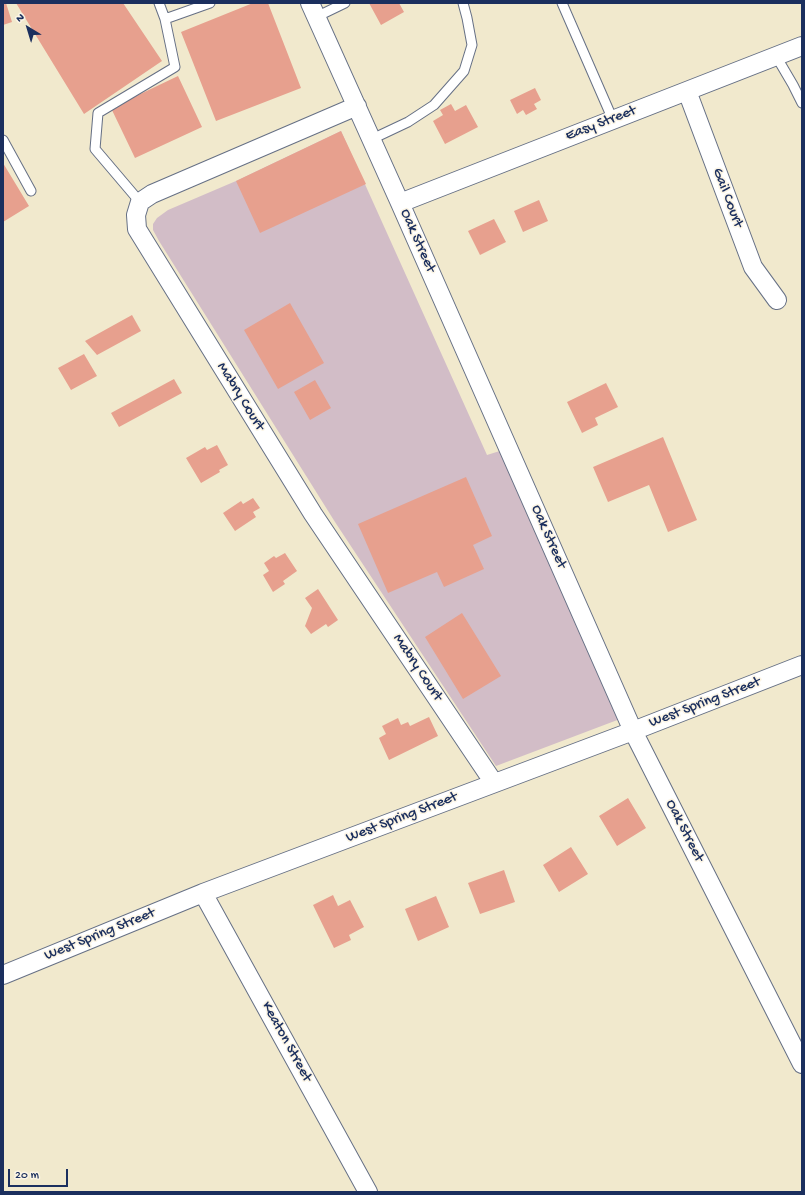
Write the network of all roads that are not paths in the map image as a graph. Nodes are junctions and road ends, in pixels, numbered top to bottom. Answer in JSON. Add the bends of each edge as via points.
{"nodes":[{"id":1,"x":159,"y":3,"type":"edge"},
{"id":2,"x":210,"y":3,"type":"edge"},
{"id":3,"x":345,"y":3,"type":"edge"},
{"id":4,"x":463,"y":3,"type":"edge"},
{"id":5,"x":562,"y":3,"type":"edge"},
{"id":6,"x":313,"y":10,"type":"edge"},
{"id":7,"x":166,"y":19,"type":"junction"},
{"id":8,"x":802,"y":46,"type":"edge"},
{"id":9,"x":776,"y":56,"type":"junction"},
{"id":10,"x":687,"y":91,"type":"junction"},
{"id":11,"x":802,"y":103,"type":"edge"},
{"id":12,"x":357,"y":106,"type":"junction"},
{"id":13,"x":613,"y":120,"type":"junction"},
{"id":14,"x":372,"y":139,"type":"junction"},
{"id":15,"x":3,"y":140,"type":"edge"},
{"id":16,"x":31,"y":191,"type":"dead end"},
{"id":17,"x":140,"y":202,"type":"junction"},
{"id":18,"x":400,"y":202,"type":"junction"},
{"id":19,"x":777,"y":300,"type":"dead end"},
{"id":20,"x":802,"y":665,"type":"edge"},
{"id":21,"x":633,"y":731,"type":"junction"},
{"id":22,"x":494,"y":783,"type":"junction"},
{"id":23,"x":203,"y":893,"type":"junction"},
{"id":24,"x":3,"y":975,"type":"edge"},
{"id":25,"x":802,"y":1064,"type":"edge"},
{"id":26,"x":368,"y":1192,"type":"edge"}],
"edges":[{"from":1,"to":7,"type":"lane"},
{"from":2,"to":7,"type":"lane"},
{"from":3,"to":6,"type":"lane"},
{"from":4,"to":14,"type":"lane","via":[[472,45],[464,71],[434,105],[408,122]]},
{"from":5,"to":13,"type":"lane"},
{"from":6,"to":12,"type":"street","name":"Oak Street"},
{"from":7,"to":17,"type":"lane","via":[[175,67],[98,112],[96,149]]},
{"from":8,"to":9,"type":"street","name":"Easy Street"},
{"from":9,"to":10,"type":"street","name":"Easy Street"},
{"from":9,"to":11,"type":"lane"},
{"from":10,"to":13,"type":"street","name":"Easy Street"},
{"from":10,"to":19,"type":"street","name":"Gail Court","via":[[753,267]]},
{"from":12,"to":14,"type":"street","name":"Oak Street"},
{"from":12,"to":17,"type":"street","via":[[152,194]]},
{"from":13,"to":18,"type":"street","name":"Easy Street"},
{"from":14,"to":18,"type":"street","name":"Oak Street"},
{"from":15,"to":16,"type":"lane"},
{"from":17,"to":22,"type":"street","name":"Mabry Court","via":[[136,215],[137,229],[313,514]]},
{"from":18,"to":21,"type":"street","name":"Oak Street"},
{"from":20,"to":21,"type":"street","name":"West Spring Street"},
{"from":21,"to":22,"type":"street","name":"West Spring Street"},
{"from":21,"to":25,"type":"street","name":"Oak Street"},
{"from":22,"to":23,"type":"street","name":"West Spring Street"},
{"from":23,"to":24,"type":"street","name":"West Spring Street"},
{"from":23,"to":26,"type":"street","name":"Keaton Street"}]}
